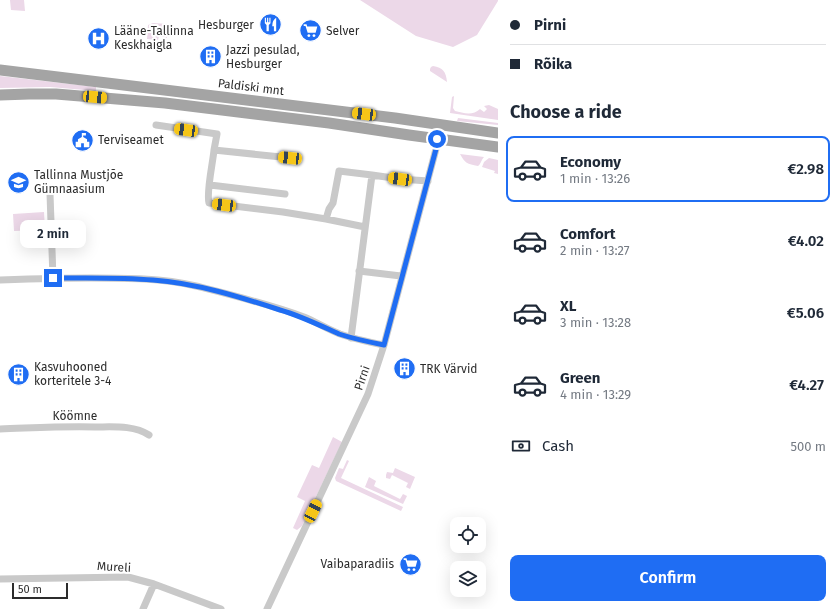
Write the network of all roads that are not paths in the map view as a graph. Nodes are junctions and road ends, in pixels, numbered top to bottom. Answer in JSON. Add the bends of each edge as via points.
{"nodes":[{"id":1,"x":0,"y":70,"type":"edge"},
{"id":2,"x":0,"y":95,"type":"edge"},
{"id":3,"x":440,"y":124,"type":"junction"},
{"id":4,"x":156,"y":125,"type":"dead end"},
{"id":5,"x":498,"y":132,"type":"edge"},
{"id":6,"x":437,"y":139,"type":"junction"},
{"id":7,"x":498,"y":147,"type":"edge"},
{"id":8,"x":214,"y":150,"type":"junction"},
{"id":9,"x":290,"y":158,"type":"dead end"},
{"id":10,"x":372,"y":175,"type":"junction"},
{"id":11,"x":428,"y":181,"type":"junction"},
{"id":12,"x":210,"y":185,"type":"junction"},
{"id":13,"x":50,"y":194,"type":"dead end"},
{"id":14,"x":285,"y":194,"type":"dead end"},
{"id":15,"x":326,"y":219,"type":"junction"},
{"id":16,"x":365,"y":228,"type":"junction"},
{"id":17,"x":359,"y":271,"type":"junction"},
{"id":18,"x":401,"y":276,"type":"junction"},
{"id":19,"x":53,"y":278,"type":"junction"},
{"id":20,"x":0,"y":280,"type":"edge"},
{"id":21,"x":351,"y":338,"type":"junction"},
{"id":22,"x":384,"y":345,"type":"junction"},
{"id":23,"x":0,"y":429,"type":"edge"},
{"id":24,"x":149,"y":435,"type":"dead end"},
{"id":25,"x":0,"y":579,"type":"edge"},
{"id":26,"x":154,"y":584,"type":"junction"},
{"id":27,"x":143,"y":609,"type":"edge"},
{"id":28,"x":221,"y":609,"type":"edge"},
{"id":29,"x":267,"y":609,"type":"edge"}],
"edges":[{"from":1,"to":3,"type":"main road","name":"Paldiski mnt"},
{"from":2,"to":6,"type":"main road","via":[[56,94],[165,103]]},
{"from":3,"to":5,"type":"main road","name":"Paldiski mnt"},
{"from":3,"to":6,"type":"street","name":"Pirni"},
{"from":4,"to":8,"type":"street","via":[[217,134]]},
{"from":6,"to":7,"type":"main road"},
{"from":6,"to":11,"type":"street","name":"Pirni"},
{"from":8,"to":9,"type":"street"},
{"from":8,"to":12,"type":"street"},
{"from":10,"to":11,"type":"street"},
{"from":10,"to":15,"type":"street","via":[[338,171],[333,203]]},
{"from":10,"to":16,"type":"street"},
{"from":11,"to":18,"type":"street","name":"Pirni"},
{"from":12,"to":14,"type":"street"},
{"from":12,"to":15,"type":"street","via":[[210,203]]},
{"from":13,"to":19,"type":"street"},
{"from":15,"to":16,"type":"street"},
{"from":16,"to":17,"type":"street"},
{"from":17,"to":18,"type":"street"},
{"from":17,"to":21,"type":"street"},
{"from":18,"to":22,"type":"street","name":"Pirni"},
{"from":19,"to":20,"type":"street"},
{"from":19,"to":21,"type":"street","via":[[123,278],[195,286],[305,318]]},
{"from":21,"to":22,"type":"street"},
{"from":22,"to":29,"type":"street","name":"Pirni","via":[[365,402]]},
{"from":23,"to":24,"type":"street","name":"Köömne","via":[[112,427],[136,429]]},
{"from":25,"to":26,"type":"street","name":"Mureli","via":[[128,577]]},
{"from":26,"to":27,"type":"street"},
{"from":26,"to":28,"type":"street","name":"Mureli"}]}
